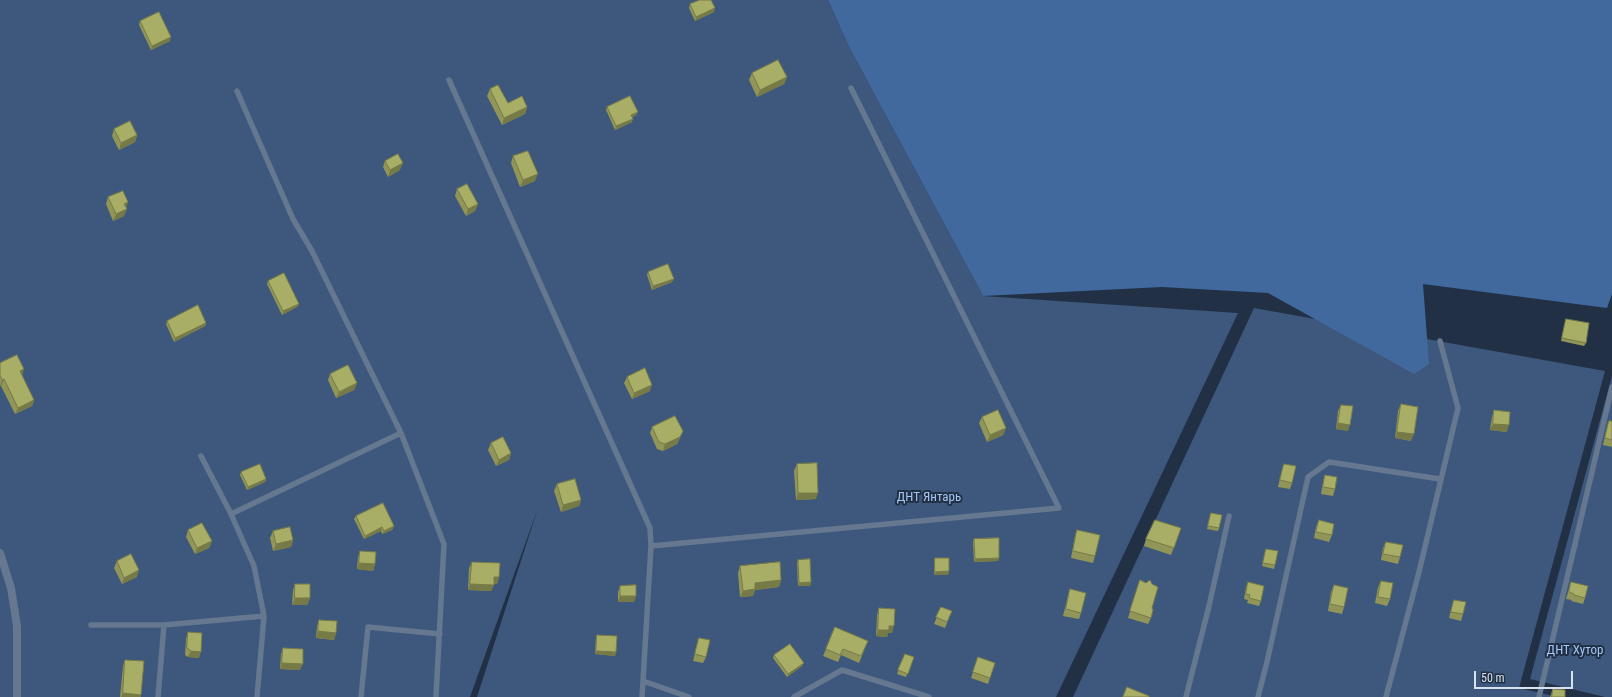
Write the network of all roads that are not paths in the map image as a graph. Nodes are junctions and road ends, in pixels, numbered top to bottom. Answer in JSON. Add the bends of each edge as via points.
{"nodes":[{"id":1,"x":449,"y":80,"type":"dead end"},
{"id":2,"x":851,"y":88,"type":"dead end"},
{"id":3,"x":237,"y":91,"type":"dead end"},
{"id":4,"x":1440,"y":341,"type":"dead end"},
{"id":5,"x":1612,"y":387,"type":"edge"},
{"id":6,"x":401,"y":433,"type":"junction"},
{"id":7,"x":201,"y":456,"type":"dead end"},
{"id":8,"x":1440,"y":479,"type":"junction"},
{"id":9,"x":231,"y":514,"type":"junction"},
{"id":10,"x":1229,"y":516,"type":"dead end"},
{"id":11,"x":651,"y":546,"type":"junction"},
{"id":12,"x":0,"y":553,"type":"edge"},
{"id":13,"x":264,"y":616,"type":"junction"},
{"id":14,"x":91,"y":625,"type":"dead end"},
{"id":15,"x":164,"y":625,"type":"junction"},
{"id":16,"x":440,"y":634,"type":"junction"},
{"id":17,"x":644,"y":681,"type":"junction"},
{"id":18,"x":17,"y":697,"type":"edge"},
{"id":19,"x":158,"y":697,"type":"edge"},
{"id":20,"x":257,"y":697,"type":"edge"},
{"id":21,"x":361,"y":697,"type":"edge"},
{"id":22,"x":436,"y":697,"type":"edge"},
{"id":23,"x":642,"y":697,"type":"edge"},
{"id":24,"x":689,"y":697,"type":"edge"},
{"id":25,"x":794,"y":697,"type":"edge"},
{"id":26,"x":929,"y":697,"type":"edge"},
{"id":27,"x":1186,"y":697,"type":"edge"},
{"id":28,"x":1258,"y":697,"type":"edge"},
{"id":29,"x":1386,"y":697,"type":"edge"},
{"id":30,"x":1539,"y":697,"type":"edge"}],
"edges":[{"from":1,"to":11,"type":"lane","via":[[650,528]]},
{"from":2,"to":11,"type":"lane","via":[[1059,508]]},
{"from":3,"to":6,"type":"lane","via":[[293,219],[312,251]]},
{"from":4,"to":8,"type":"lane","via":[[1458,408]]},
{"from":5,"to":30,"type":"lane"},
{"from":6,"to":9,"type":"lane"},
{"from":6,"to":16,"type":"lane","via":[[444,544]]},
{"from":7,"to":9,"type":"lane"},
{"from":8,"to":28,"type":"lane","via":[[1329,462],[1308,477]]},
{"from":8,"to":29,"type":"lane"},
{"from":9,"to":13,"type":"lane","via":[[254,566]]},
{"from":10,"to":27,"type":"lane"},
{"from":11,"to":17,"type":"lane"},
{"from":12,"to":18,"type":"street","via":[[11,588],[17,626]]},
{"from":13,"to":15,"type":"lane"},
{"from":13,"to":20,"type":"lane"},
{"from":14,"to":15,"type":"lane"},
{"from":15,"to":19,"type":"lane"},
{"from":16,"to":21,"type":"lane","via":[[368,628]]},
{"from":16,"to":22,"type":"lane"},
{"from":17,"to":23,"type":"lane"},
{"from":17,"to":24,"type":"lane"},
{"from":25,"to":26,"type":"lane","via":[[842,670]]}]}
